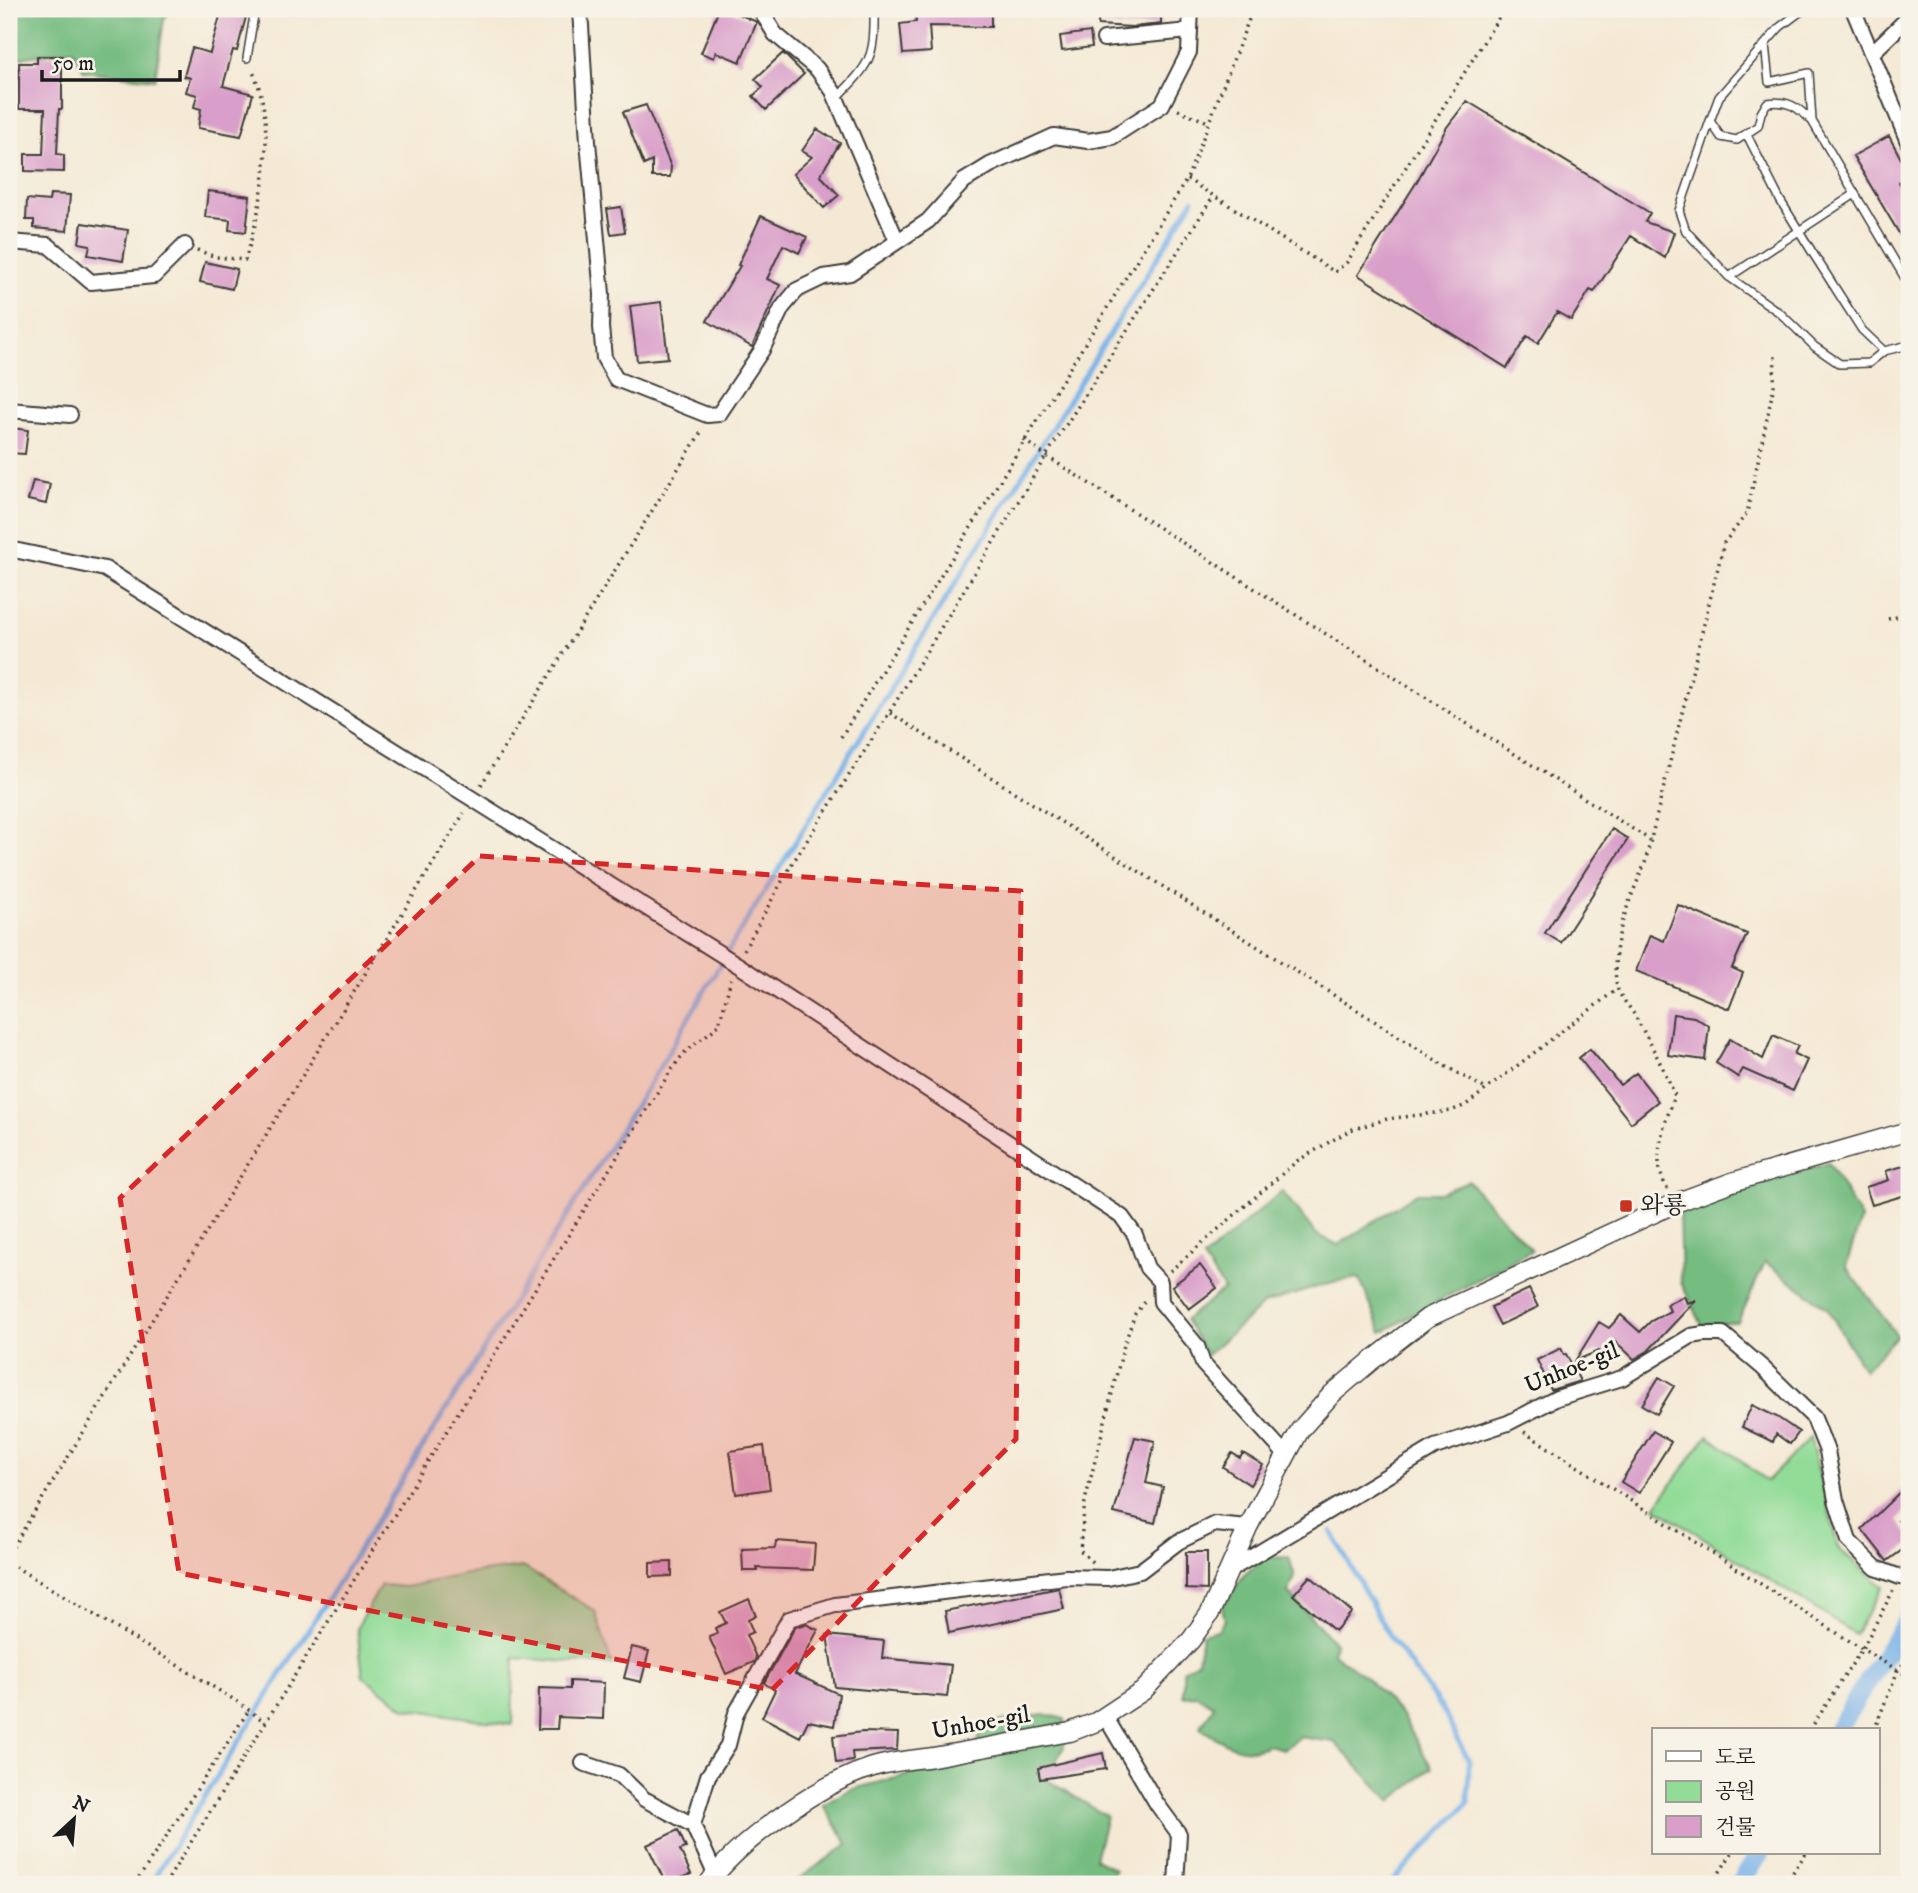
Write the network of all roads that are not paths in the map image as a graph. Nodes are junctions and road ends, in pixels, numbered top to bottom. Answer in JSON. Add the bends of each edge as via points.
{"nodes":[{"id":1,"x":255,"y":9,"type":"edge"},
{"id":2,"x":580,"y":9,"type":"edge"},
{"id":3,"x":760,"y":9,"type":"edge"},
{"id":4,"x":874,"y":9,"type":"edge"},
{"id":5,"x":1191,"y":9,"type":"edge"},
{"id":6,"x":1804,"y":9,"type":"edge"},
{"id":7,"x":1853,"y":9,"type":"edge"},
{"id":8,"x":1909,"y":17,"type":"edge"},
{"id":9,"x":1190,"y":31,"type":"junction"},
{"id":10,"x":1104,"y":39,"type":"dead end"},
{"id":11,"x":1765,"y":44,"type":"junction"},
{"id":12,"x":1872,"y":53,"type":"junction"},
{"id":13,"x":247,"y":58,"type":"road end"},
{"id":14,"x":836,"y":99,"type":"junction"},
{"id":15,"x":1710,"y":121,"type":"junction"},
{"id":16,"x":1812,"y":121,"type":"junction"},
{"id":17,"x":1747,"y":135,"type":"junction"},
{"id":18,"x":1909,"y":144,"type":"edge"},
{"id":19,"x":1855,"y":194,"type":"junction"},
{"id":20,"x":1799,"y":230,"type":"junction"},
{"id":21,"x":897,"y":241,"type":"junction"},
{"id":22,"x":9,"y":242,"type":"edge"},
{"id":23,"x":185,"y":245,"type":"road end"},
{"id":24,"x":1729,"y":276,"type":"junction"},
{"id":25,"x":1909,"y":285,"type":"edge"},
{"id":26,"x":1909,"y":345,"type":"edge"},
{"id":27,"x":1884,"y":351,"type":"junction"},
{"id":28,"x":9,"y":410,"type":"edge"},
{"id":29,"x":70,"y":415,"type":"dead end"},
{"id":30,"x":9,"y":549,"type":"edge"},
{"id":31,"x":1909,"y":1131,"type":"edge"},
{"id":32,"x":1286,"y":1455,"type":"junction"},
{"id":33,"x":1248,"y":1527,"type":"junction"},
{"id":34,"x":1230,"y":1570,"type":"junction"},
{"id":35,"x":1905,"y":1577,"type":"edge"},
{"id":36,"x":1105,"y":1716,"type":"junction"},
{"id":37,"x":583,"y":1763,"type":"dead end"},
{"id":38,"x":693,"y":1825,"type":"junction"},
{"id":39,"x":711,"y":1879,"type":"edge"},
{"id":40,"x":1176,"y":1884,"type":"edge"}],
"edges":[{"from":1,"to":13,"type":"lane"},
{"from":2,"to":21,"type":"street","via":[[604,358],[616,379],[707,415],[719,414],[797,290],[824,277],[850,273]]},
{"from":3,"to":14,"type":"street","via":[[775,34],[817,69]]},
{"from":4,"to":14,"type":"lane","via":[[873,51],[862,72]]},
{"from":5,"to":9,"type":"street"},
{"from":6,"to":11,"type":"lane"},
{"from":7,"to":12,"type":"street"},
{"from":8,"to":12,"type":"street"},
{"from":9,"to":10,"type":"street"},
{"from":9,"to":21,"type":"street","via":[[1189,52],[1162,104],[1112,137],[1088,141],[1054,136],[990,165],[964,181],[928,221]]},
{"from":11,"to":15,"type":"lane","via":[[1719,97]]},
{"from":11,"to":16,"type":"lane","via":[[1769,82],[1809,73]]},
{"from":12,"to":18,"type":"street"},
{"from":14,"to":21,"type":"street"},
{"from":15,"to":17,"type":"lane","via":[[1721,137],[1737,141]]},
{"from":15,"to":24,"type":"lane","via":[[1679,211],[1686,231]]},
{"from":16,"to":17,"type":"lane","via":[[1783,101],[1767,103],[1758,126]]},
{"from":16,"to":19,"type":"lane"},
{"from":17,"to":20,"type":"lane"},
{"from":19,"to":20,"type":"lane"},
{"from":19,"to":25,"type":"lane"},
{"from":20,"to":24,"type":"lane"},
{"from":20,"to":27,"type":"lane","via":[[1862,330]]},
{"from":22,"to":23,"type":"street","via":[[48,245],[91,282],[154,276]]},
{"from":24,"to":27,"type":"lane","via":[[1840,364],[1869,363]]},
{"from":26,"to":27,"type":"lane"},
{"from":28,"to":29,"type":"street"},
{"from":30,"to":32,"type":"street","via":[[105,569],[730,959],[1122,1217],[1135,1235],[1147,1268],[1160,1282],[1161,1302],[1197,1346],[1203,1364]]},
{"from":31,"to":32,"type":"street","name":"Unhoe-gil","via":[[1678,1202],[1427,1318],[1332,1394],[1300,1430]]},
{"from":32,"to":33,"type":"street","name":"Unhoe-gil"},
{"from":33,"to":34,"type":"street","name":"Unhoe-gil"},
{"from":33,"to":38,"type":"street","via":[[1214,1524],[1178,1542],[1140,1571],[1108,1578],[1066,1577],[835,1605],[789,1619],[736,1713],[729,1745],[708,1776]]},
{"from":34,"to":35,"type":"street","name":"Unhoe-gil","via":[[1435,1447],[1508,1423],[1557,1398],[1622,1378],[1690,1336],[1723,1334],[1814,1418],[1849,1541],[1876,1568]]},
{"from":34,"to":36,"type":"street","name":"Unhoe-gil","via":[[1210,1613],[1184,1648],[1143,1690]]},
{"from":36,"to":39,"type":"street","name":"Unhoe-gil","via":[[1070,1732],[872,1767],[790,1810]]},
{"from":36,"to":40,"type":"street","via":[[1179,1833]]},
{"from":37,"to":38,"type":"street","via":[[619,1775],[644,1799]]},
{"from":38,"to":39,"type":"street"}]}
